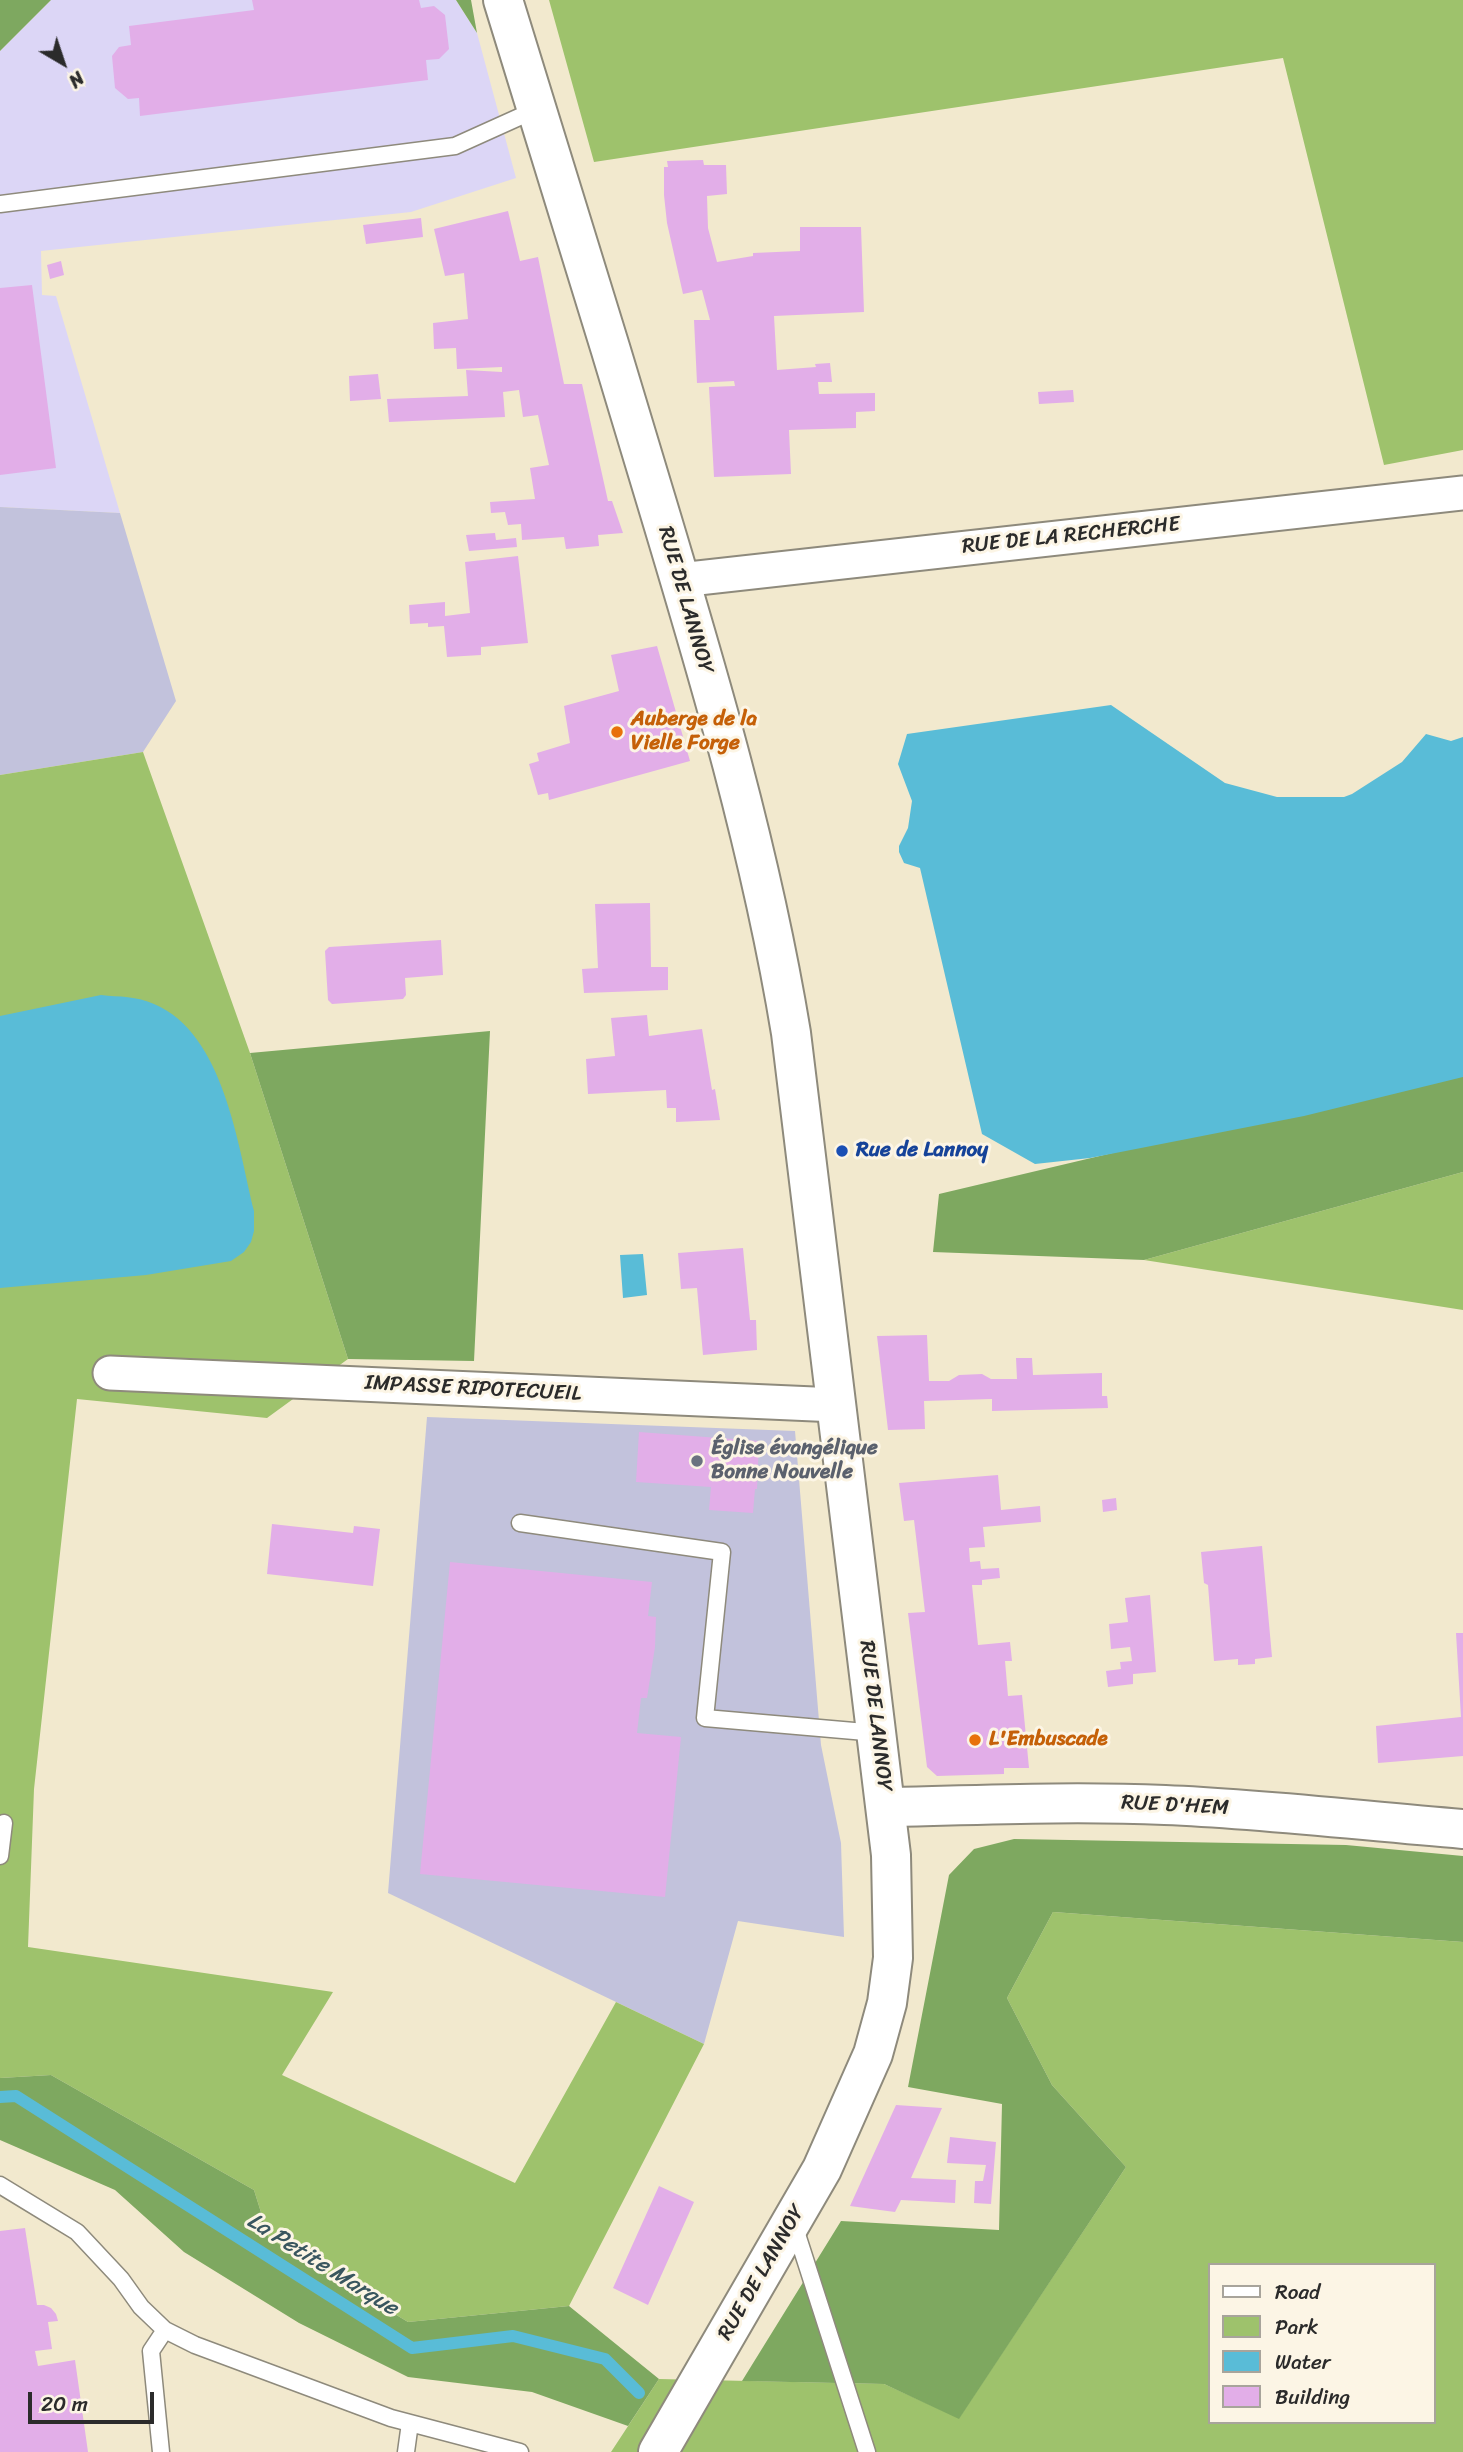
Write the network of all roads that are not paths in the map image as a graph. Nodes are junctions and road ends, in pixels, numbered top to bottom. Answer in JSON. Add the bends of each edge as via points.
{"nodes":[{"id":1,"x":503,"y":0,"type":"edge"},
{"id":2,"x":537,"y":109,"type":"junction"},
{"id":3,"x":0,"y":204,"type":"edge"},
{"id":4,"x":1463,"y":493,"type":"edge"},
{"id":5,"x":680,"y":580,"type":"junction"},
{"id":6,"x":110,"y":1373,"type":"dead end"},
{"id":7,"x":837,"y":1405,"type":"junction"},
{"id":8,"x":520,"y":1523,"type":"dead end"},
{"id":9,"x":877,"y":1732,"type":"junction"},
{"id":10,"x":887,"y":1807,"type":"junction"},
{"id":11,"x":4,"y":1822,"type":"dead end"},
{"id":12,"x":1463,"y":1829,"type":"edge"},
{"id":13,"x":0,"y":1856,"type":"edge"},
{"id":14,"x":0,"y":2185,"type":"edge"},
{"id":15,"x":793,"y":2220,"type":"junction"},
{"id":16,"x":165,"y":2330,"type":"junction"},
{"id":17,"x":410,"y":2423,"type":"junction"},
{"id":18,"x":161,"y":2452,"type":"edge"},
{"id":19,"x":406,"y":2452,"type":"edge"},
{"id":20,"x":520,"y":2452,"type":"edge"},
{"id":21,"x":658,"y":2452,"type":"edge"},
{"id":22,"x":867,"y":2452,"type":"edge"}],
"edges":[{"from":1,"to":2,"type":"main road","name":"RUE DE LANNOY"},
{"from":2,"to":3,"type":"lane","via":[[455,146]]},
{"from":2,"to":5,"type":"main road","name":"RUE DE LANNOY"},
{"from":4,"to":5,"type":"street","name":"RUE DE LA RECHERCHE"},
{"from":5,"to":7,"type":"main road","name":"RUE DE LANNOY","via":[[736,778],[780,966]]},
{"from":6,"to":7,"type":"street","name":"IMPASSE RIPOTECUEIL"},
{"from":7,"to":9,"type":"main road","name":"RUE DE LANNOY"},
{"from":8,"to":9,"type":"lane","via":[[722,1552],[705,1718]]},
{"from":9,"to":10,"type":"main road","name":"RUE DE LANNOY"},
{"from":10,"to":12,"type":"main road","name":"RUE D'HEM","via":[[1164,1805]]},
{"from":10,"to":15,"type":"main road","name":"RUE DE LANNOY","via":[[893,1958],[887,2003],[851,2108]]},
{"from":11,"to":13,"type":"lane"},
{"from":14,"to":16,"type":"lane","via":[[78,2232]]},
{"from":15,"to":21,"type":"main road","name":"RUE DE LANNOY"},
{"from":15,"to":22,"type":"lane"},
{"from":16,"to":17,"type":"lane"},
{"from":16,"to":18,"type":"lane","via":[[151,2351]]},
{"from":17,"to":19,"type":"lane"},
{"from":17,"to":20,"type":"lane"}]}
